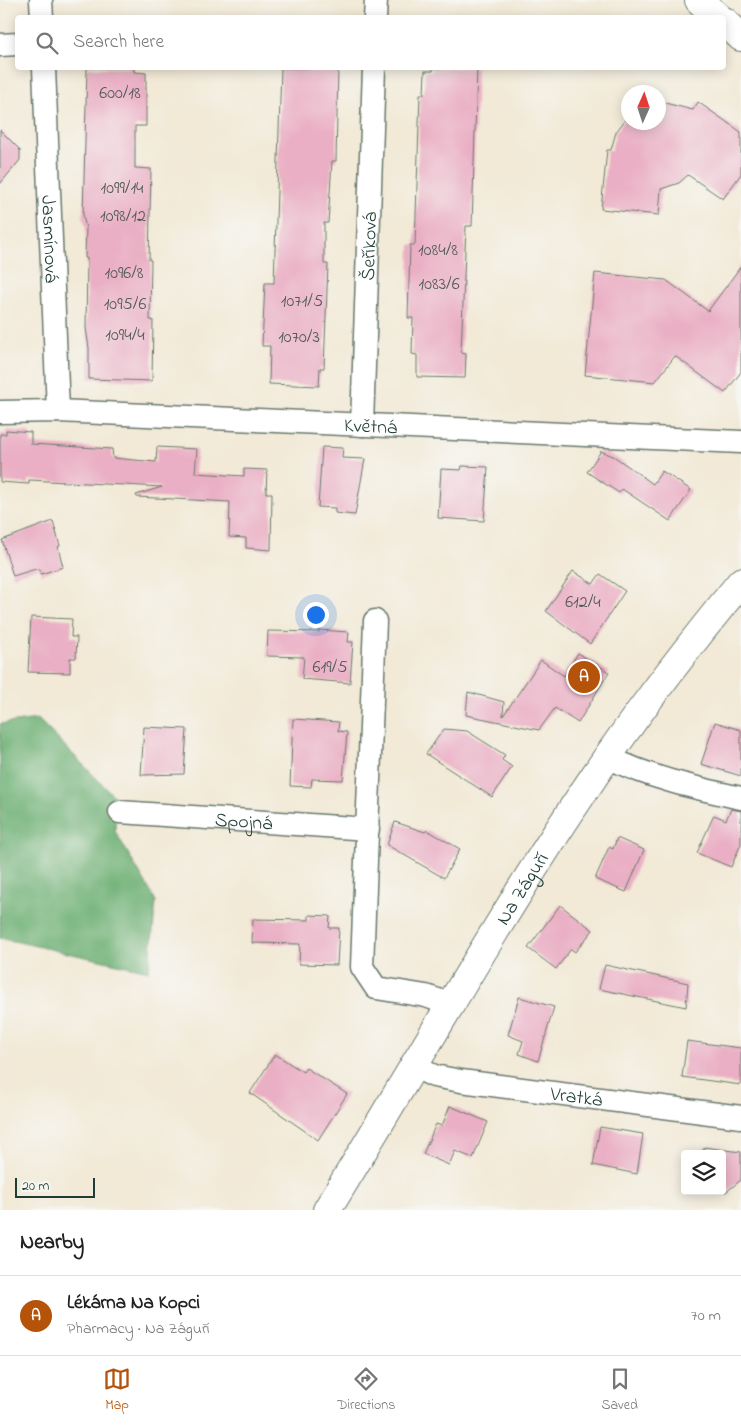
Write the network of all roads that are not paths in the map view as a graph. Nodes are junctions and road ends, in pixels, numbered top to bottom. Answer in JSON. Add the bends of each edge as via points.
{"nodes":[{"id":1,"x":41,"y":0,"type":"edge"},
{"id":2,"x":376,"y":0,"type":"edge"},
{"id":3,"x":699,"y":0,"type":"edge"},
{"id":4,"x":42,"y":15,"type":"edge"},
{"id":5,"x":375,"y":15,"type":"edge"},
{"id":6,"x":716,"y":15,"type":"edge"},
{"id":7,"x":726,"y":23,"type":"edge"},
{"id":8,"x":741,"y":36,"type":"edge"},
{"id":9,"x":15,"y":44,"type":"edge"},
{"id":10,"x":0,"y":46,"type":"edge"},
{"id":11,"x":44,"y":70,"type":"edge"},
{"id":12,"x":374,"y":70,"type":"edge"},
{"id":13,"x":58,"y":411,"type":"junction"},
{"id":14,"x":0,"y":412,"type":"edge"},
{"id":15,"x":362,"y":425,"type":"junction"},
{"id":16,"x":741,"y":442,"type":"edge"},
{"id":17,"x":741,"y":582,"type":"edge"},
{"id":18,"x":375,"y":621,"type":"dead end"},
{"id":19,"x":608,"y":757,"type":"junction"},
{"id":20,"x":741,"y":798,"type":"edge"},
{"id":21,"x":120,"y":812,"type":"dead end"},
{"id":22,"x":368,"y":829,"type":"junction"},
{"id":23,"x":452,"y":1005,"type":"junction"},
{"id":24,"x":415,"y":1067,"type":"junction"},
{"id":25,"x":741,"y":1117,"type":"edge"},
{"id":26,"x":327,"y":1210,"type":"edge"}],
"edges":[{"from":1,"to":4,"type":"street"},
{"from":2,"to":5,"type":"street"},
{"from":3,"to":6,"type":"street"},
{"from":7,"to":8,"type":"street"},
{"from":9,"to":10,"type":"street"},
{"from":11,"to":13,"type":"street","name":"Jasmínová"},
{"from":12,"to":15,"type":"street","name":"Šeříková"},
{"from":13,"to":14,"type":"street","name":"Květná"},
{"from":13,"to":15,"type":"street","name":"Květná"},
{"from":15,"to":16,"type":"street","name":"Květná"},
{"from":17,"to":19,"type":"street","name":"Na Záguří","via":[[661,683]]},
{"from":18,"to":22,"type":"street"},
{"from":19,"to":20,"type":"street","via":[[664,779]]},
{"from":19,"to":23,"type":"street","name":"Na Záguří","via":[[530,876]]},
{"from":21,"to":22,"type":"street","name":"Spojná"},
{"from":22,"to":23,"type":"street","via":[[362,968],[376,988],[426,996]]},
{"from":23,"to":24,"type":"street","name":"Na Záguří"},
{"from":24,"to":25,"type":"street","name":"Vratká","via":[[434,1076],[461,1081]]},
{"from":24,"to":26,"type":"street","name":"Na Záguří"}]}
